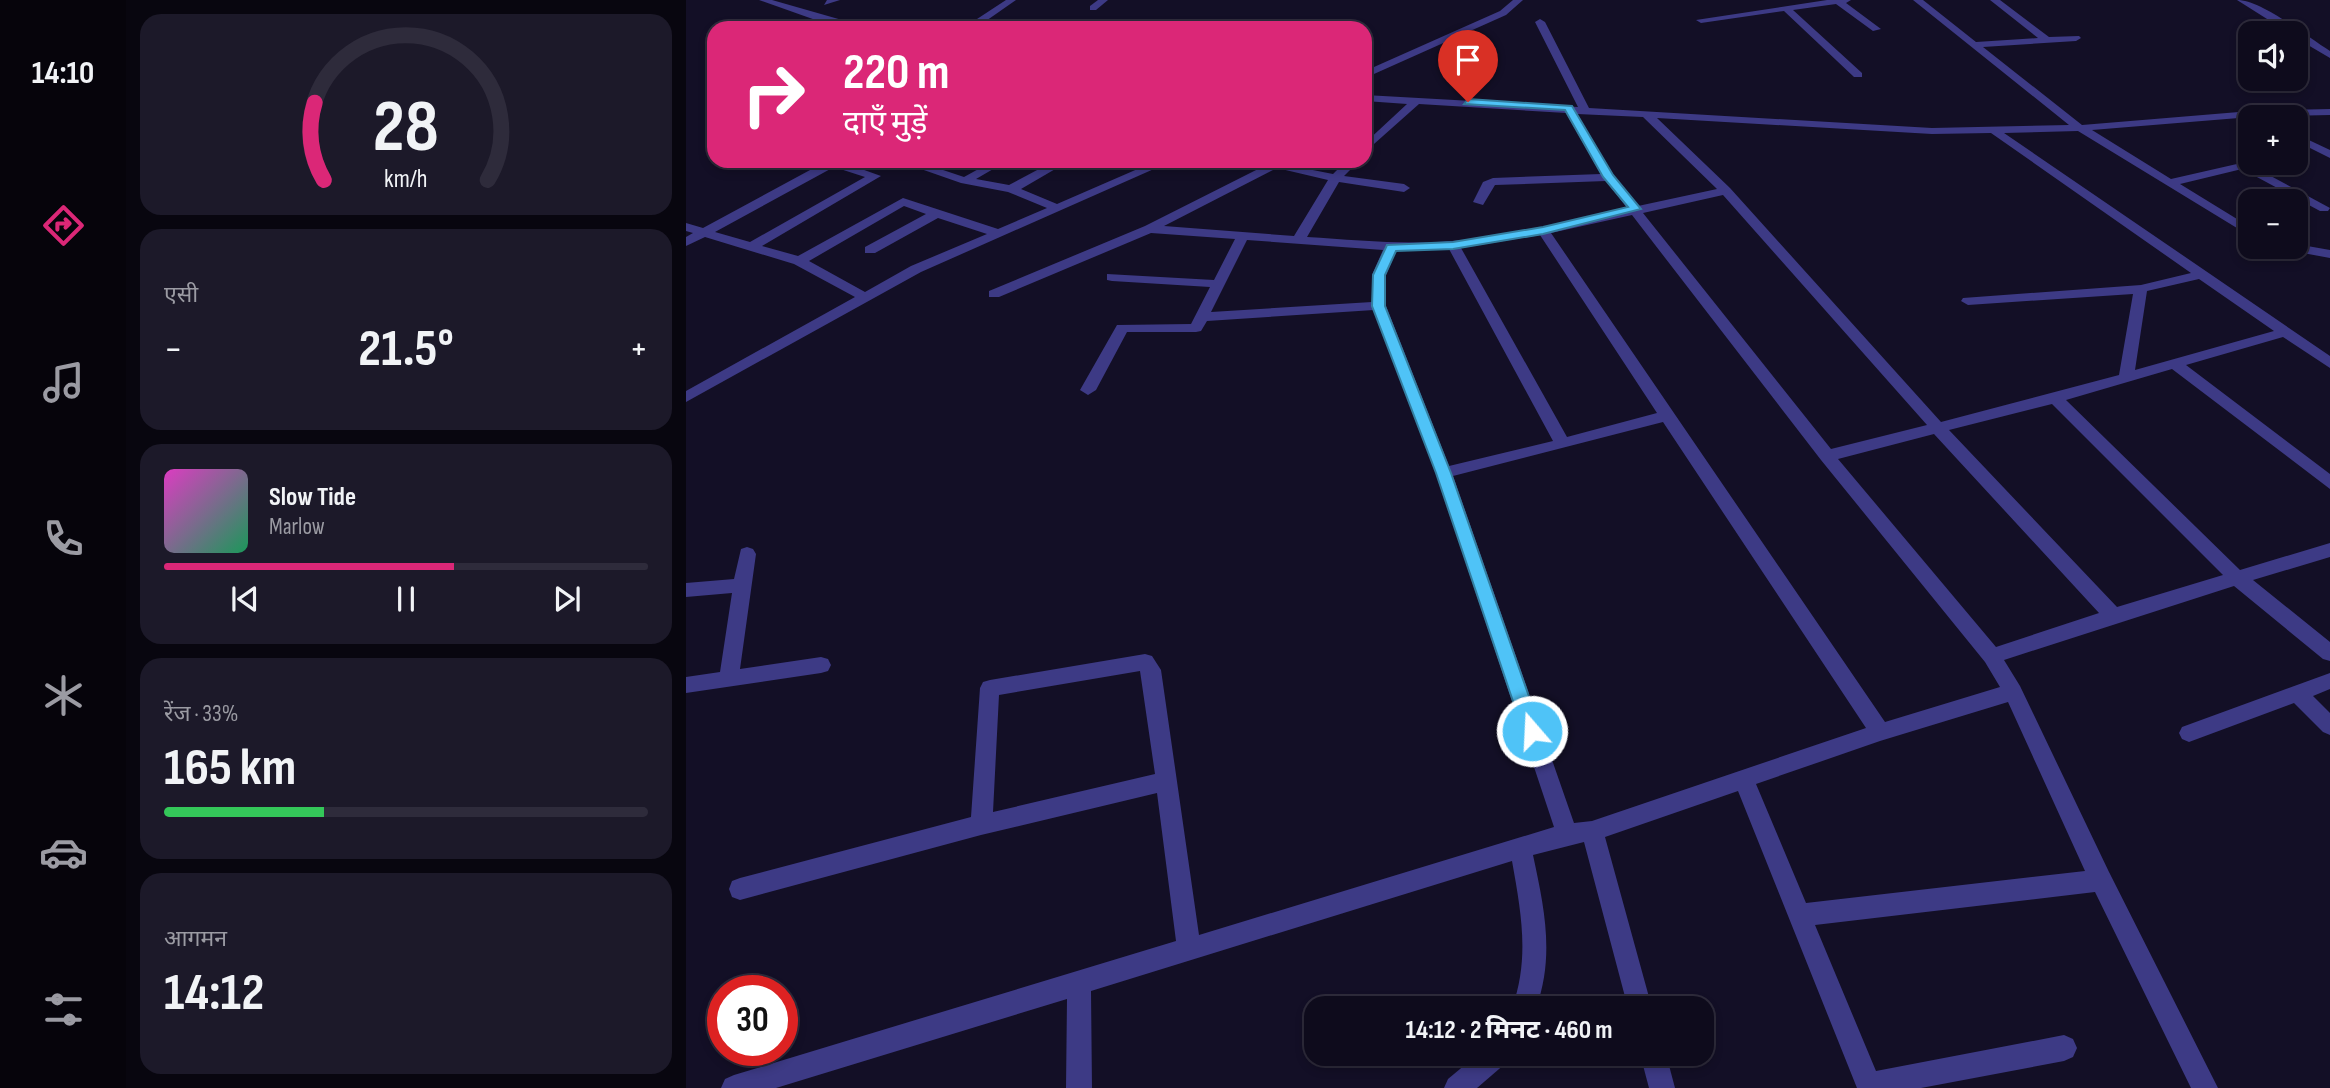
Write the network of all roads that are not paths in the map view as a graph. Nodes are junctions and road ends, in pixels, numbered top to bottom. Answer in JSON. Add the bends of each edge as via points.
{"nodes":[{"id":1,"x":763,"y":0,"type":"edge"},
{"id":2,"x":1012,"y":0,"type":"edge"},
{"id":3,"x":1104,"y":0,"type":"edge"},
{"id":4,"x":1519,"y":0,"type":"edge"},
{"id":5,"x":1917,"y":0,"type":"edge"},
{"id":6,"x":1994,"y":0,"type":"edge"},
{"id":7,"x":2241,"y":0,"type":"edge"},
{"id":8,"x":1842,"y":1,"type":"edge"},
{"id":9,"x":1093,"y":8,"type":"dead end"},
{"id":10,"x":1786,"y":8,"type":"junction"},
{"id":11,"x":1701,"y":20,"type":"dead end"},
{"id":12,"x":827,"y":21,"type":"edge"},
{"id":13,"x":980,"y":21,"type":"dead end"},
{"id":14,"x":2274,"y":21,"type":"edge"},
{"id":15,"x":1540,"y":22,"type":"dead end"},
{"id":16,"x":1876,"y":29,"type":"dead end"},
{"id":17,"x":2076,"y":37,"type":"dead end"},
{"id":18,"x":2047,"y":40,"type":"junction"},
{"id":19,"x":2308,"y":42,"type":"edge"},
{"id":20,"x":1974,"y":45,"type":"junction"},
{"id":21,"x":2330,"y":55,"type":"edge"},
{"id":22,"x":1372,"y":72,"type":"edge"},
{"id":23,"x":1858,"y":75,"type":"dead end"},
{"id":24,"x":1372,"y":98,"type":"edge"},
{"id":25,"x":1418,"y":100,"type":"junction"},
{"id":26,"x":1568,"y":108,"type":"junction"},
{"id":27,"x":1584,"y":109,"type":"junction"},
{"id":28,"x":2330,"y":112,"type":"edge"},
{"id":29,"x":1645,"y":113,"type":"junction"},
{"id":30,"x":2308,"y":113,"type":"edge"},
{"id":31,"x":2238,"y":117,"type":"edge"},
{"id":32,"x":2080,"y":128,"type":"junction"},
{"id":33,"x":1996,"y":132,"type":"junction"},
{"id":34,"x":1372,"y":143,"type":"edge"},
{"id":35,"x":2308,"y":143,"type":"edge"},
{"id":36,"x":2325,"y":152,"type":"edge"},
{"id":37,"x":2238,"y":167,"type":"edge"},
{"id":38,"x":818,"y":168,"type":"edge"},
{"id":39,"x":849,"y":168,"type":"edge"},
{"id":40,"x":922,"y":168,"type":"edge"},
{"id":41,"x":988,"y":168,"type":"edge"},
{"id":42,"x":1050,"y":168,"type":"edge"},
{"id":43,"x":1150,"y":168,"type":"edge"},
{"id":44,"x":1266,"y":168,"type":"edge"},
{"id":45,"x":1296,"y":168,"type":"edge"},
{"id":46,"x":1346,"y":168,"type":"edge"},
{"id":47,"x":2261,"y":175,"type":"edge"},
{"id":48,"x":1609,"y":177,"type":"junction"},
{"id":49,"x":1335,"y":178,"type":"junction"},
{"id":50,"x":965,"y":181,"type":"junction"},
{"id":51,"x":2173,"y":182,"type":"junction"},
{"id":52,"x":1404,"y":188,"type":"dead end"},
{"id":53,"x":1011,"y":189,"type":"junction"},
{"id":54,"x":1726,"y":191,"type":"junction"},
{"id":55,"x":1479,"y":202,"type":"dead end"},
{"id":56,"x":1056,"y":208,"type":"junction"},
{"id":57,"x":2324,"y":208,"type":"dead end"},
{"id":58,"x":1635,"y":209,"type":"junction"},
{"id":59,"x":937,"y":213,"type":"junction"},
{"id":60,"x":2238,"y":224,"type":"edge"},
{"id":61,"x":686,"y":227,"type":"edge"},
{"id":62,"x":1149,"y":229,"type":"junction"},
{"id":63,"x":1543,"y":231,"type":"junction"},
{"id":64,"x":704,"y":232,"type":"junction"},
{"id":65,"x":997,"y":233,"type":"junction"},
{"id":66,"x":1243,"y":236,"type":"junction"},
{"id":67,"x":1299,"y":239,"type":"junction"},
{"id":68,"x":686,"y":242,"type":"edge"},
{"id":69,"x":1453,"y":245,"type":"junction"},
{"id":70,"x":753,"y":247,"type":"junction"},
{"id":71,"x":1391,"y":247,"type":"junction"},
{"id":72,"x":870,"y":250,"type":"dead end"},
{"id":73,"x":2308,"y":250,"type":"edge"},
{"id":74,"x":2330,"y":254,"type":"edge"},
{"id":75,"x":799,"y":261,"type":"junction"},
{"id":76,"x":2201,"y":274,"type":"junction"},
{"id":77,"x":1112,"y":277,"type":"dead end"},
{"id":78,"x":1218,"y":284,"type":"junction"},
{"id":79,"x":2141,"y":289,"type":"junction"},
{"id":80,"x":994,"y":294,"type":"dead end"},
{"id":81,"x":866,"y":298,"type":"junction"},
{"id":82,"x":1968,"y":301,"type":"dead end"},
{"id":83,"x":1378,"y":306,"type":"junction"},
{"id":84,"x":1195,"y":328,"type":"junction"},
{"id":85,"x":2285,"y":332,"type":"junction"},
{"id":86,"x":2330,"y":363,"type":"edge"},
{"id":87,"x":2176,"y":365,"type":"junction"},
{"id":88,"x":2126,"y":378,"type":"junction"},
{"id":89,"x":1088,"y":390,"type":"dead end"},
{"id":90,"x":686,"y":397,"type":"edge"},
{"id":91,"x":2055,"y":398,"type":"junction"},
{"id":92,"x":1666,"y":416,"type":"junction"},
{"id":93,"x":1937,"y":426,"type":"junction"},
{"id":94,"x":1563,"y":444,"type":"junction"},
{"id":95,"x":1827,"y":456,"type":"junction"},
{"id":96,"x":1444,"y":473,"type":"junction"},
{"id":97,"x":2330,"y":483,"type":"edge"},
{"id":98,"x":2330,"y":550,"type":"edge"},
{"id":99,"x":747,"y":554,"type":"dead end"},
{"id":100,"x":2237,"y":578,"type":"junction"},
{"id":101,"x":742,"y":585,"type":"junction"},
{"id":102,"x":686,"y":590,"type":"edge"},
{"id":103,"x":2113,"y":615,"type":"junction"},
{"id":104,"x":2330,"y":653,"type":"edge"},
{"id":105,"x":1992,"y":656,"type":"junction"},
{"id":106,"x":821,"y":665,"type":"dead end"},
{"id":107,"x":729,"y":679,"type":"junction"},
{"id":108,"x":2330,"y":681,"type":"edge"},
{"id":109,"x":686,"y":685,"type":"edge"},
{"id":110,"x":2013,"y":692,"type":"junction"},
{"id":111,"x":2297,"y":693,"type":"junction"},
{"id":112,"x":2330,"y":726,"type":"edge"},
{"id":113,"x":1880,"y":732,"type":"junction"},
{"id":114,"x":2189,"y":733,"type":"dead end"},
{"id":115,"x":1743,"y":778,"type":"junction"},
{"id":116,"x":1166,"y":781,"type":"junction"},
{"id":117,"x":981,"y":825,"type":"junction"},
{"id":118,"x":1592,"y":831,"type":"junction"},
{"id":119,"x":1567,"y":834,"type":"junction"},
{"id":120,"x":1521,"y":848,"type":"junction"},
{"id":121,"x":2101,"y":880,"type":"junction"},
{"id":122,"x":740,"y":889,"type":"dead end"},
{"id":123,"x":1799,"y":915,"type":"junction"},
{"id":124,"x":1189,"y":948,"type":"junction"},
{"id":125,"x":1079,"y":981,"type":"junction"},
{"id":126,"x":1528,"y":996,"type":"edge"},
{"id":127,"x":1637,"y":996,"type":"edge"},
{"id":128,"x":2064,"y":1048,"type":"dead end"},
{"id":129,"x":1482,"y":1066,"type":"edge"},
{"id":130,"x":1656,"y":1066,"type":"edge"},
{"id":131,"x":1870,"y":1087,"type":"edge"},
{"id":132,"x":734,"y":1088,"type":"edge"},
{"id":133,"x":1079,"y":1088,"type":"edge"},
{"id":134,"x":1457,"y":1088,"type":"edge"},
{"id":135,"x":1662,"y":1088,"type":"edge"},
{"id":136,"x":2205,"y":1088,"type":"edge"}],
"edges":[{"from":1,"to":12,"type":"street"},
{"from":2,"to":13,"type":"street"},
{"from":3,"to":9,"type":"street"},
{"from":4,"to":22,"type":"street","via":[[1503,13]]},
{"from":5,"to":20,"type":"street"},
{"from":6,"to":18,"type":"street"},
{"from":7,"to":14,"type":"street"},
{"from":8,"to":10,"type":"street"},
{"from":8,"to":16,"type":"street"},
{"from":10,"to":11,"type":"street"},
{"from":10,"to":23,"type":"street"},
{"from":15,"to":27,"type":"street"},
{"from":17,"to":18,"type":"street"},
{"from":18,"to":20,"type":"street"},
{"from":19,"to":21,"type":"street"},
{"from":20,"to":32,"type":"street"},
{"from":24,"to":25,"type":"street"},
{"from":25,"to":26,"type":"street"},
{"from":25,"to":34,"type":"street"},
{"from":26,"to":27,"type":"street"},
{"from":26,"to":48,"type":"street"},
{"from":27,"to":29,"type":"street"},
{"from":28,"to":30,"type":"street"},
{"from":29,"to":33,"type":"street"},
{"from":29,"to":54,"type":"street"},
{"from":31,"to":32,"type":"street"},
{"from":32,"to":33,"type":"street"},
{"from":32,"to":51,"type":"street"},
{"from":33,"to":76,"type":"street"},
{"from":35,"to":36,"type":"street"},
{"from":37,"to":51,"type":"street"},
{"from":38,"to":64,"type":"street"},
{"from":39,"to":70,"type":"street","via":[[876,176]]},
{"from":40,"to":50,"type":"street"},
{"from":41,"to":50,"type":"street"},
{"from":42,"to":53,"type":"street"},
{"from":43,"to":56,"type":"street"},
{"from":44,"to":62,"type":"street"},
{"from":45,"to":49,"type":"street"},
{"from":46,"to":49,"type":"street"},
{"from":47,"to":57,"type":"street"},
{"from":48,"to":55,"type":"street","via":[[1493,182]]},
{"from":48,"to":58,"type":"street"},
{"from":49,"to":52,"type":"street"},
{"from":49,"to":67,"type":"street"},
{"from":50,"to":53,"type":"street"},
{"from":51,"to":60,"type":"street"},
{"from":53,"to":56,"type":"street"},
{"from":54,"to":58,"type":"street"},
{"from":54,"to":93,"type":"street"},
{"from":56,"to":65,"type":"street"},
{"from":58,"to":63,"type":"street"},
{"from":58,"to":95,"type":"street"},
{"from":59,"to":65,"type":"street"},
{"from":59,"to":72,"type":"street"},
{"from":59,"to":75,"type":"street","via":[[900,203]]},
{"from":61,"to":64,"type":"street"},
{"from":62,"to":66,"type":"street"},
{"from":62,"to":80,"type":"street"},
{"from":63,"to":69,"type":"street"},
{"from":63,"to":92,"type":"street"},
{"from":64,"to":68,"type":"street"},
{"from":64,"to":70,"type":"street"},
{"from":65,"to":81,"type":"street","via":[[916,269]]},
{"from":66,"to":67,"type":"street"},
{"from":66,"to":78,"type":"street"},
{"from":67,"to":71,"type":"street"},
{"from":69,"to":71,"type":"street"},
{"from":69,"to":94,"type":"street"},
{"from":70,"to":75,"type":"street"},
{"from":71,"to":83,"type":"street","via":[[1379,275]]},
{"from":73,"to":74,"type":"street"},
{"from":75,"to":81,"type":"street"},
{"from":76,"to":79,"type":"street"},
{"from":76,"to":85,"type":"street"},
{"from":77,"to":78,"type":"street"},
{"from":78,"to":84,"type":"street"},
{"from":79,"to":82,"type":"street"},
{"from":79,"to":88,"type":"street"},
{"from":81,"to":90,"type":"street"},
{"from":83,"to":84,"type":"street"},
{"from":83,"to":96,"type":"street"},
{"from":84,"to":89,"type":"street","via":[[1122,328]]},
{"from":85,"to":86,"type":"street"},
{"from":85,"to":87,"type":"street"},
{"from":87,"to":88,"type":"street"},
{"from":87,"to":97,"type":"street"},
{"from":88,"to":91,"type":"street"},
{"from":91,"to":93,"type":"street"},
{"from":91,"to":100,"type":"street"},
{"from":92,"to":94,"type":"street"},
{"from":92,"to":113,"type":"street"},
{"from":93,"to":95,"type":"street"},
{"from":93,"to":103,"type":"street"},
{"from":94,"to":96,"type":"street"},
{"from":95,"to":105,"type":"street"},
{"from":96,"to":119,"type":"street"},
{"from":98,"to":100,"type":"street"},
{"from":99,"to":101,"type":"street"},
{"from":100,"to":103,"type":"street"},
{"from":100,"to":104,"type":"street"},
{"from":101,"to":102,"type":"street"},
{"from":101,"to":107,"type":"street"},
{"from":103,"to":105,"type":"street"},
{"from":105,"to":110,"type":"street"},
{"from":106,"to":107,"type":"street"},
{"from":107,"to":109,"type":"street"},
{"from":108,"to":111,"type":"street"},
{"from":110,"to":113,"type":"street"},
{"from":110,"to":121,"type":"street"},
{"from":111,"to":112,"type":"street"},
{"from":111,"to":114,"type":"street"},
{"from":113,"to":115,"type":"street"},
{"from":115,"to":118,"type":"street"},
{"from":115,"to":123,"type":"street"},
{"from":116,"to":117,"type":"street"},
{"from":116,"to":117,"type":"street","via":[[1150,670],[1145,662],[997,684],[988,692]]},
{"from":116,"to":124,"type":"street"},
{"from":117,"to":122,"type":"street"},
{"from":118,"to":119,"type":"street"},
{"from":118,"to":127,"type":"street"},
{"from":119,"to":120,"type":"street"},
{"from":120,"to":124,"type":"street"},
{"from":120,"to":126,"type":"street","via":[[1538,950]]},
{"from":121,"to":123,"type":"street"},
{"from":121,"to":136,"type":"street"},
{"from":123,"to":131,"type":"street"},
{"from":124,"to":125,"type":"street"},
{"from":125,"to":132,"type":"street"},
{"from":125,"to":133,"type":"street"},
{"from":128,"to":131,"type":"street"},
{"from":129,"to":134,"type":"street"},
{"from":130,"to":135,"type":"street"}]}
